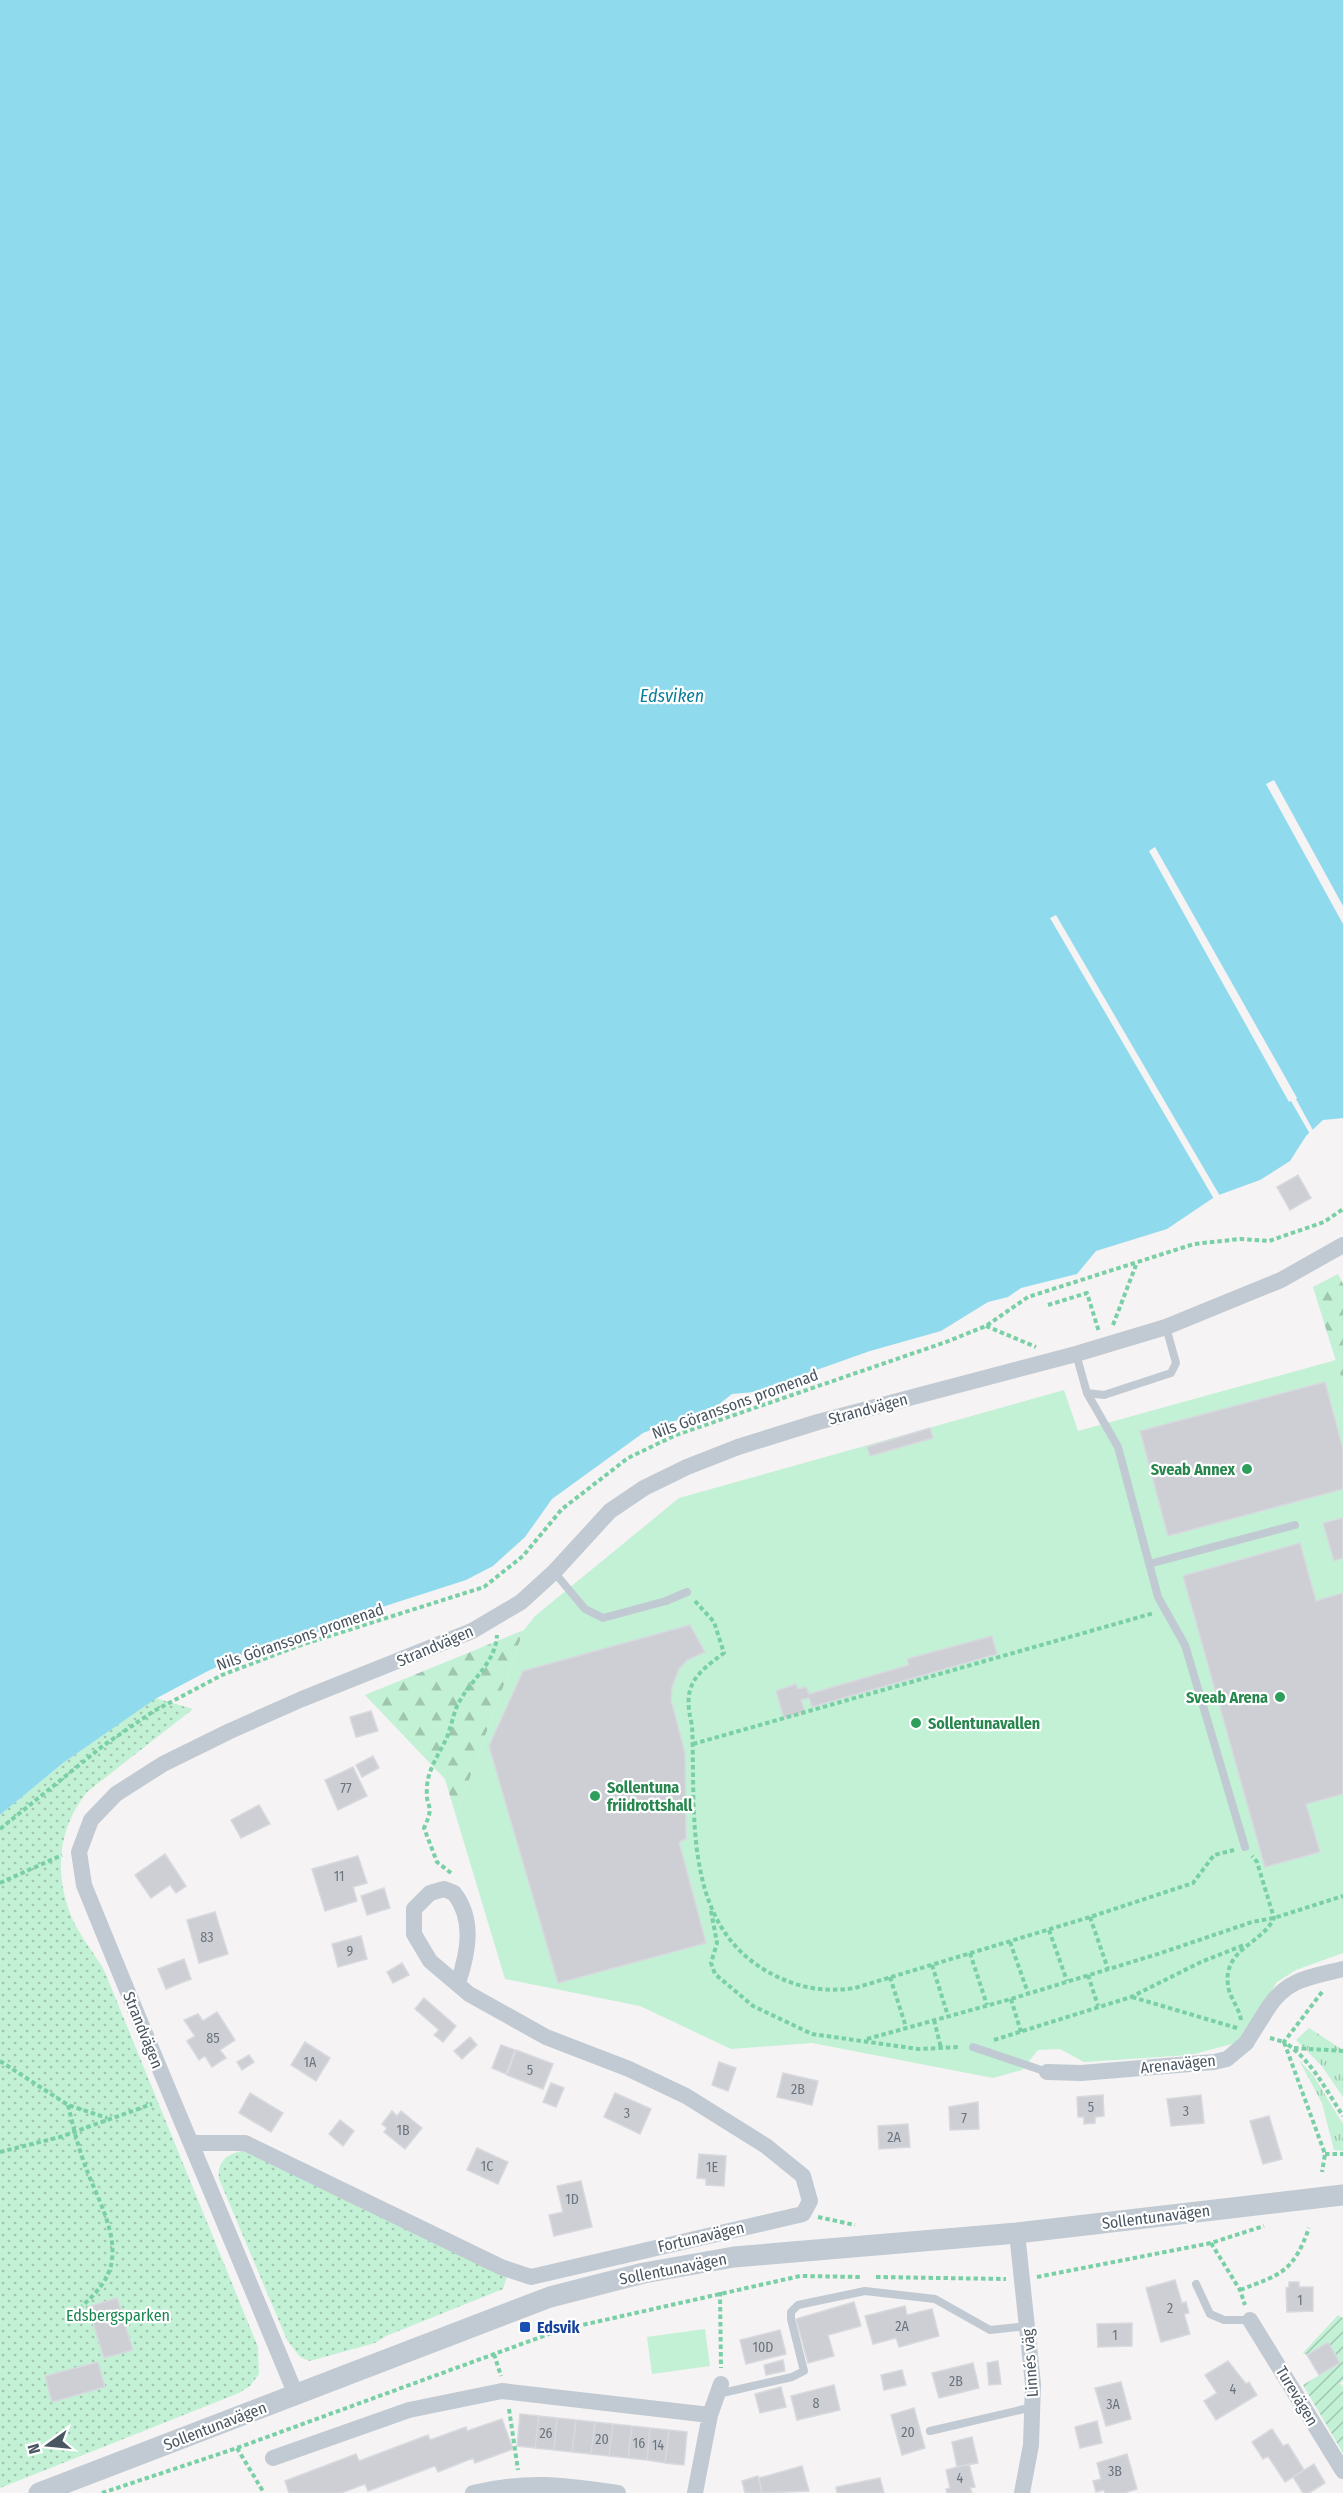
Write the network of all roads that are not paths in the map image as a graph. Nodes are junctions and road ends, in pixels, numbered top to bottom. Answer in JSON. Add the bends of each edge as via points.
{"nodes":[{"id":1,"x":1343,"y":1245,"type":"edge"},
{"id":2,"x":1166,"y":1327,"type":"junction"},
{"id":3,"x":1076,"y":1354,"type":"junction"},
{"id":4,"x":1087,"y":1393,"type":"junction"},
{"id":5,"x":1295,"y":1525,"type":"dead end"},
{"id":6,"x":1149,"y":1564,"type":"junction"},
{"id":7,"x":554,"y":1572,"type":"junction"},
{"id":8,"x":687,"y":1592,"type":"road end"},
{"id":9,"x":1245,"y":1847,"type":"road end"},
{"id":10,"x":1343,"y":1969,"type":"edge"},
{"id":11,"x":458,"y":1983,"type":"junction"},
{"id":12,"x":973,"y":2046,"type":"road end"},
{"id":13,"x":1047,"y":2072,"type":"joint"},
{"id":14,"x":192,"y":2143,"type":"junction"},
{"id":15,"x":1343,"y":2195,"type":"edge"},
{"id":16,"x":1017,"y":2233,"type":"junction"},
{"id":17,"x":1196,"y":2284,"type":"dead end"},
{"id":18,"x":1250,"y":2320,"type":"joint"},
{"id":19,"x":1028,"y":2326,"type":"junction"},
{"id":20,"x":719,"y":2389,"type":"joint"},
{"id":21,"x":296,"y":2395,"type":"junction"},
{"id":22,"x":1033,"y":2407,"type":"junction"},
{"id":23,"x":710,"y":2415,"type":"junction"},
{"id":24,"x":930,"y":2431,"type":"dead end"},
{"id":25,"x":273,"y":2458,"type":"dead end"},
{"id":26,"x":1343,"y":2471,"type":"edge"},
{"id":27,"x":39,"y":2493,"type":"edge"},
{"id":28,"x":473,"y":2493,"type":"edge"},
{"id":29,"x":618,"y":2493,"type":"edge"},
{"id":30,"x":695,"y":2493,"type":"edge"},
{"id":31,"x":1022,"y":2493,"type":"edge"}],
"edges":[{"from":1,"to":2,"type":"street","name":"Strandvägen","via":[[1281,1280]]},
{"from":2,"to":3,"type":"street","name":"Strandvägen"},
{"from":2,"to":4,"type":"lane","via":[[1176,1363],[1171,1373],[1104,1395]]},
{"from":3,"to":4,"type":"lane"},
{"from":3,"to":7,"type":"street","name":"Strandvägen","via":[[818,1422],[687,1467],[644,1488],[610,1511]]},
{"from":4,"to":6,"type":"lane","via":[[1118,1447]]},
{"from":5,"to":6,"type":"lane"},
{"from":6,"to":9,"type":"lane","via":[[1158,1597],[1185,1645]]},
{"from":7,"to":8,"type":"lane","via":[[585,1609],[603,1618]]},
{"from":7,"to":14,"type":"street","name":"Strandvägen","via":[[520,1602],[472,1631],[302,1699],[163,1764],[116,1794],[91,1820],[79,1852],[84,1885]]},
{"from":10,"to":13,"type":"street","name":"Arenavägen","bridge":true,"via":[[1291,1983],[1276,1995],[1227,2059],[1081,2073]]},
{"from":11,"to":11,"type":"street","via":[[468,1939],[466,1918],[458,1898],[444,1889],[430,1893],[418,1903],[412,1916],[414,1934],[430,1961]]},
{"from":11,"to":14,"type":"street","name":"Fortunavägen","via":[[469,1994],[546,2037],[686,2096],[766,2146],[803,2176],[810,2201],[803,2214],[531,2277],[501,2267],[245,2143]]},
{"from":12,"to":13,"type":"lane"},
{"from":14,"to":21,"type":"street","name":"Strandvägen"},
{"from":15,"to":16,"type":"street","name":"Sollentunavägen"},
{"from":16,"to":19,"type":"street","name":"Linnés väg"},
{"from":16,"to":21,"type":"street","name":"Sollentunavägen","via":[[734,2257],[644,2273],[550,2297]]},
{"from":17,"to":18,"type":"lane","via":[[1210,2314],[1224,2320]]},
{"from":18,"to":26,"type":"street","name":"Turevägen"},
{"from":19,"to":20,"type":"lane","via":[[990,2330],[935,2299],[865,2291],[798,2305],[791,2312],[804,2371],[792,2377]]},
{"from":19,"to":22,"type":"street","name":"Linnés väg"},
{"from":20,"to":23,"type":"street"},
{"from":21,"to":27,"type":"street","name":"Sollentunavägen"},
{"from":22,"to":24,"type":"lane"},
{"from":22,"to":31,"type":"street","name":"Linnés väg"},
{"from":23,"to":25,"type":"street","via":[[506,2391],[409,2410]]},
{"from":23,"to":30,"type":"street"},
{"from":28,"to":29,"type":"street","via":[[550,2483]]}]}
